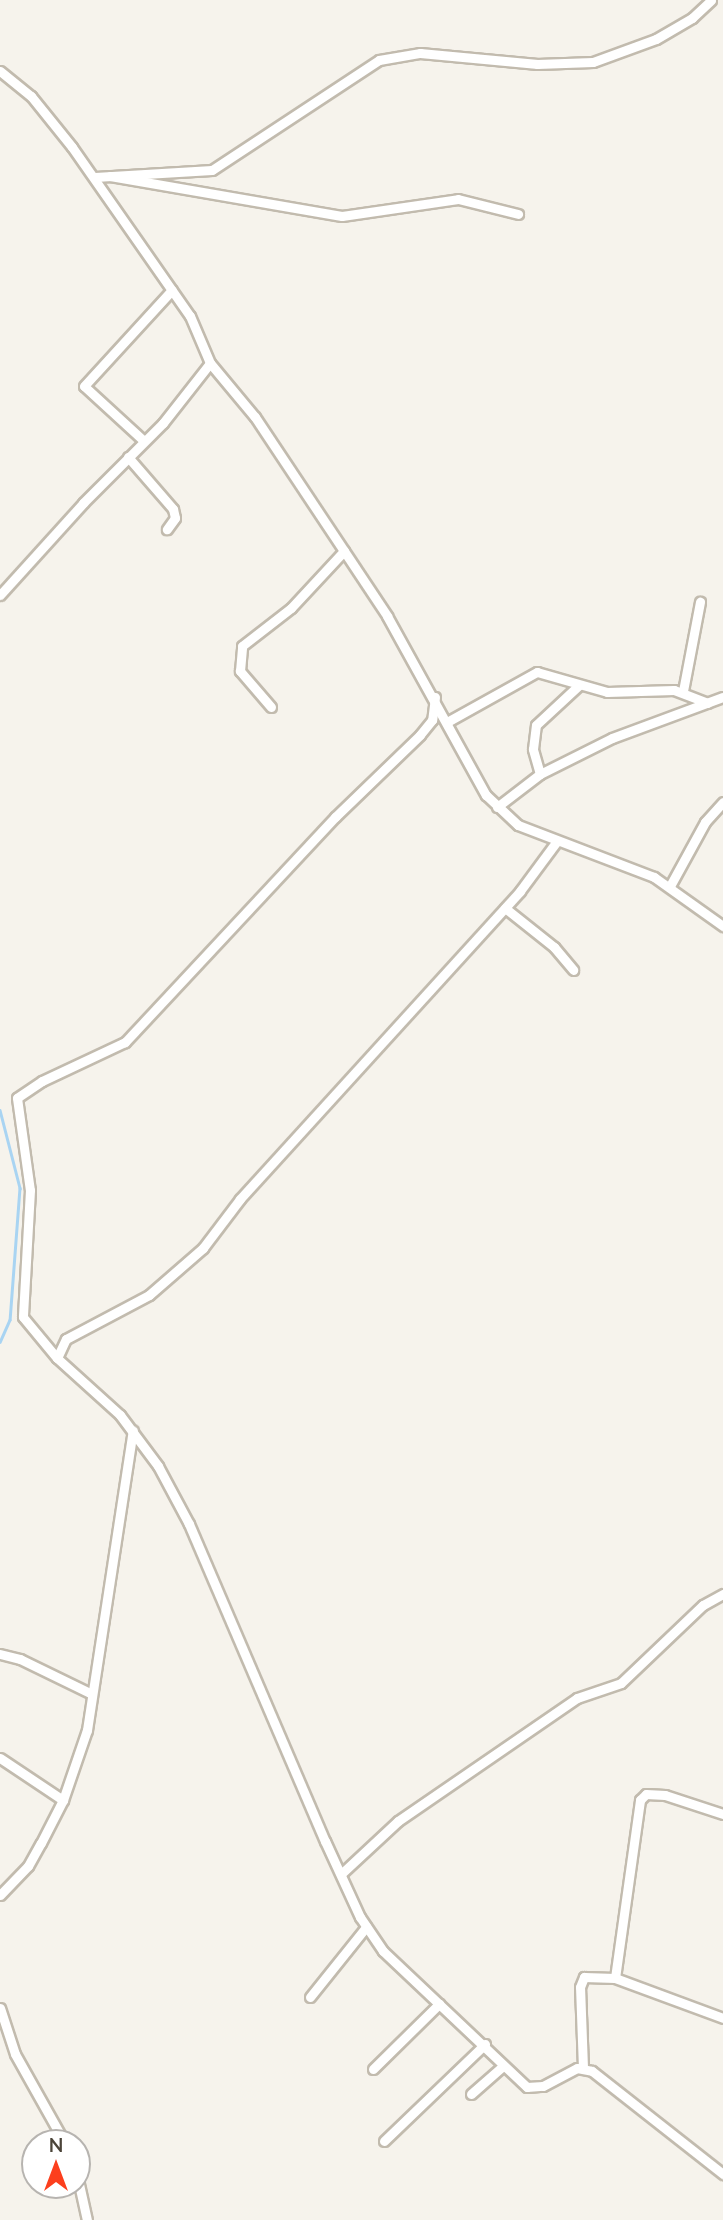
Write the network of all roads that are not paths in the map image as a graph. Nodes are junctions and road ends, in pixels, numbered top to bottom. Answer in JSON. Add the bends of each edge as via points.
{"nodes":[{"id":1,"x":711,"y":0,"type":"edge"},
{"id":2,"x":0,"y":71,"type":"edge"},
{"id":3,"x":100,"y":176,"type":"junction"},
{"id":4,"x":518,"y":214,"type":"dead end"},
{"id":5,"x":172,"y":290,"type":"junction"},
{"id":6,"x":210,"y":363,"type":"junction"},
{"id":7,"x":144,"y":441,"type":"junction"},
{"id":8,"x":128,"y":457,"type":"junction"},
{"id":9,"x":167,"y":529,"type":"dead end"},
{"id":10,"x":344,"y":551,"type":"junction"},
{"id":11,"x":0,"y":595,"type":"edge"},
{"id":12,"x":700,"y":602,"type":"dead end"},
{"id":13,"x":579,"y":685,"type":"junction"},
{"id":14,"x":683,"y":691,"type":"junction"},
{"id":15,"x":435,"y":697,"type":"junction"},
{"id":16,"x":723,"y":697,"type":"edge"},
{"id":17,"x":708,"y":703,"type":"junction"},
{"id":18,"x":271,"y":707,"type":"dead end"},
{"id":19,"x":447,"y":722,"type":"junction"},
{"id":20,"x":540,"y":774,"type":"junction"},
{"id":21,"x":723,"y":802,"type":"edge"},
{"id":22,"x":497,"y":807,"type":"junction"},
{"id":23,"x":723,"y":814,"type":"edge"},
{"id":24,"x":710,"y":815,"type":"junction"},
{"id":25,"x":557,"y":841,"type":"junction"},
{"id":26,"x":670,"y":886,"type":"junction"},
{"id":27,"x":505,"y":908,"type":"junction"},
{"id":28,"x":723,"y":926,"type":"edge"},
{"id":29,"x":573,"y":970,"type":"dead end"},
{"id":30,"x":57,"y":1357,"type":"junction"},
{"id":31,"x":133,"y":1431,"type":"junction"},
{"id":32,"x":723,"y":1594,"type":"edge"},
{"id":33,"x":0,"y":1654,"type":"edge"},
{"id":34,"x":92,"y":1694,"type":"junction"},
{"id":35,"x":0,"y":1758,"type":"edge"},
{"id":36,"x":63,"y":1800,"type":"junction"},
{"id":37,"x":723,"y":1814,"type":"edge"},
{"id":38,"x":341,"y":1874,"type":"junction"},
{"id":39,"x":0,"y":1895,"type":"edge"},
{"id":40,"x":366,"y":1927,"type":"junction"},
{"id":41,"x":615,"y":1978,"type":"junction"},
{"id":42,"x":310,"y":1997,"type":"dead end"},
{"id":43,"x":439,"y":2004,"type":"junction"},
{"id":44,"x":0,"y":2008,"type":"edge"},
{"id":45,"x":723,"y":2018,"type":"edge"},
{"id":46,"x":485,"y":2044,"type":"junction"},
{"id":47,"x":503,"y":2066,"type":"junction"},
{"id":48,"x":583,"y":2068,"type":"junction"},
{"id":49,"x":373,"y":2069,"type":"dead end"},
{"id":50,"x":471,"y":2094,"type":"dead end"},
{"id":51,"x":57,"y":2129,"type":"edge"},
{"id":52,"x":384,"y":2141,"type":"dead end"},
{"id":53,"x":723,"y":2174,"type":"edge"},
{"id":54,"x":82,"y":2199,"type":"edge"},
{"id":55,"x":87,"y":2220,"type":"edge"}],
"edges":[{"from":1,"to":3,"type":"street","via":[[692,18],[656,39],[593,62],[537,64],[420,53],[379,60],[212,170],[185,175]]},
{"from":2,"to":3,"type":"street","via":[[31,96]]},
{"from":3,"to":4,"type":"street","via":[[342,216],[458,198]]},
{"from":3,"to":5,"type":"street"},
{"from":5,"to":6,"type":"street","via":[[202,337]]},
{"from":5,"to":7,"type":"street","via":[[84,386]]},
{"from":6,"to":7,"type":"street","via":[[191,391]]},
{"from":6,"to":10,"type":"street","via":[[256,417]]},
{"from":7,"to":8,"type":"street"},
{"from":8,"to":9,"type":"street","via":[[173,509],[175,518]]},
{"from":8,"to":11,"type":"street"},
{"from":10,"to":15,"type":"street"},
{"from":10,"to":18,"type":"street","via":[[290,608],[242,646],[240,671]]},
{"from":12,"to":14,"type":"street"},
{"from":13,"to":14,"type":"street","via":[[618,694]]},
{"from":13,"to":19,"type":"street","via":[[537,672]]},
{"from":13,"to":20,"type":"street","via":[[536,725],[533,749]]},
{"from":14,"to":17,"type":"street"},
{"from":15,"to":19,"type":"street"},
{"from":15,"to":30,"type":"street","via":[[432,720],[420,735],[335,817],[125,1042],[42,1081],[17,1098],[30,1190],[23,1317]]},
{"from":16,"to":17,"type":"street"},
{"from":17,"to":20,"type":"street","via":[[612,738]]},
{"from":19,"to":22,"type":"street","via":[[474,778]]},
{"from":20,"to":22,"type":"street"},
{"from":21,"to":24,"type":"street"},
{"from":22,"to":25,"type":"street","via":[[518,825]]},
{"from":23,"to":24,"type":"street"},
{"from":24,"to":26,"type":"street"},
{"from":25,"to":26,"type":"street"},
{"from":25,"to":27,"type":"street"},
{"from":26,"to":28,"type":"street"},
{"from":27,"to":29,"type":"street","via":[[548,941]]},
{"from":27,"to":30,"type":"street","via":[[240,1199],[203,1248],[149,1295],[66,1339]]},
{"from":30,"to":31,"type":"street"},
{"from":31,"to":34,"type":"street"},
{"from":31,"to":38,"type":"street","via":[[189,1524]]},
{"from":32,"to":38,"type":"street","via":[[703,1605],[621,1683],[577,1698],[398,1821]]},
{"from":33,"to":34,"type":"street"},
{"from":34,"to":36,"type":"street","via":[[87,1730]]},
{"from":35,"to":36,"type":"street"},
{"from":36,"to":39,"type":"street","via":[[28,1866]]},
{"from":37,"to":41,"type":"street","via":[[666,1795],[646,1794],[639,1800]]},
{"from":38,"to":40,"type":"street"},
{"from":40,"to":42,"type":"street"},
{"from":40,"to":43,"type":"street","via":[[389,1958]]},
{"from":41,"to":45,"type":"street"},
{"from":41,"to":48,"type":"street","via":[[581,1980]]},
{"from":43,"to":46,"type":"street"},
{"from":43,"to":49,"type":"street"},
{"from":44,"to":51,"type":"street","via":[[15,2054]]},
{"from":46,"to":47,"type":"street"},
{"from":46,"to":52,"type":"street"},
{"from":47,"to":48,"type":"street","via":[[527,2087],[536,2089]]},
{"from":47,"to":50,"type":"street"},
{"from":48,"to":53,"type":"street"},
{"from":54,"to":55,"type":"street"}]}
